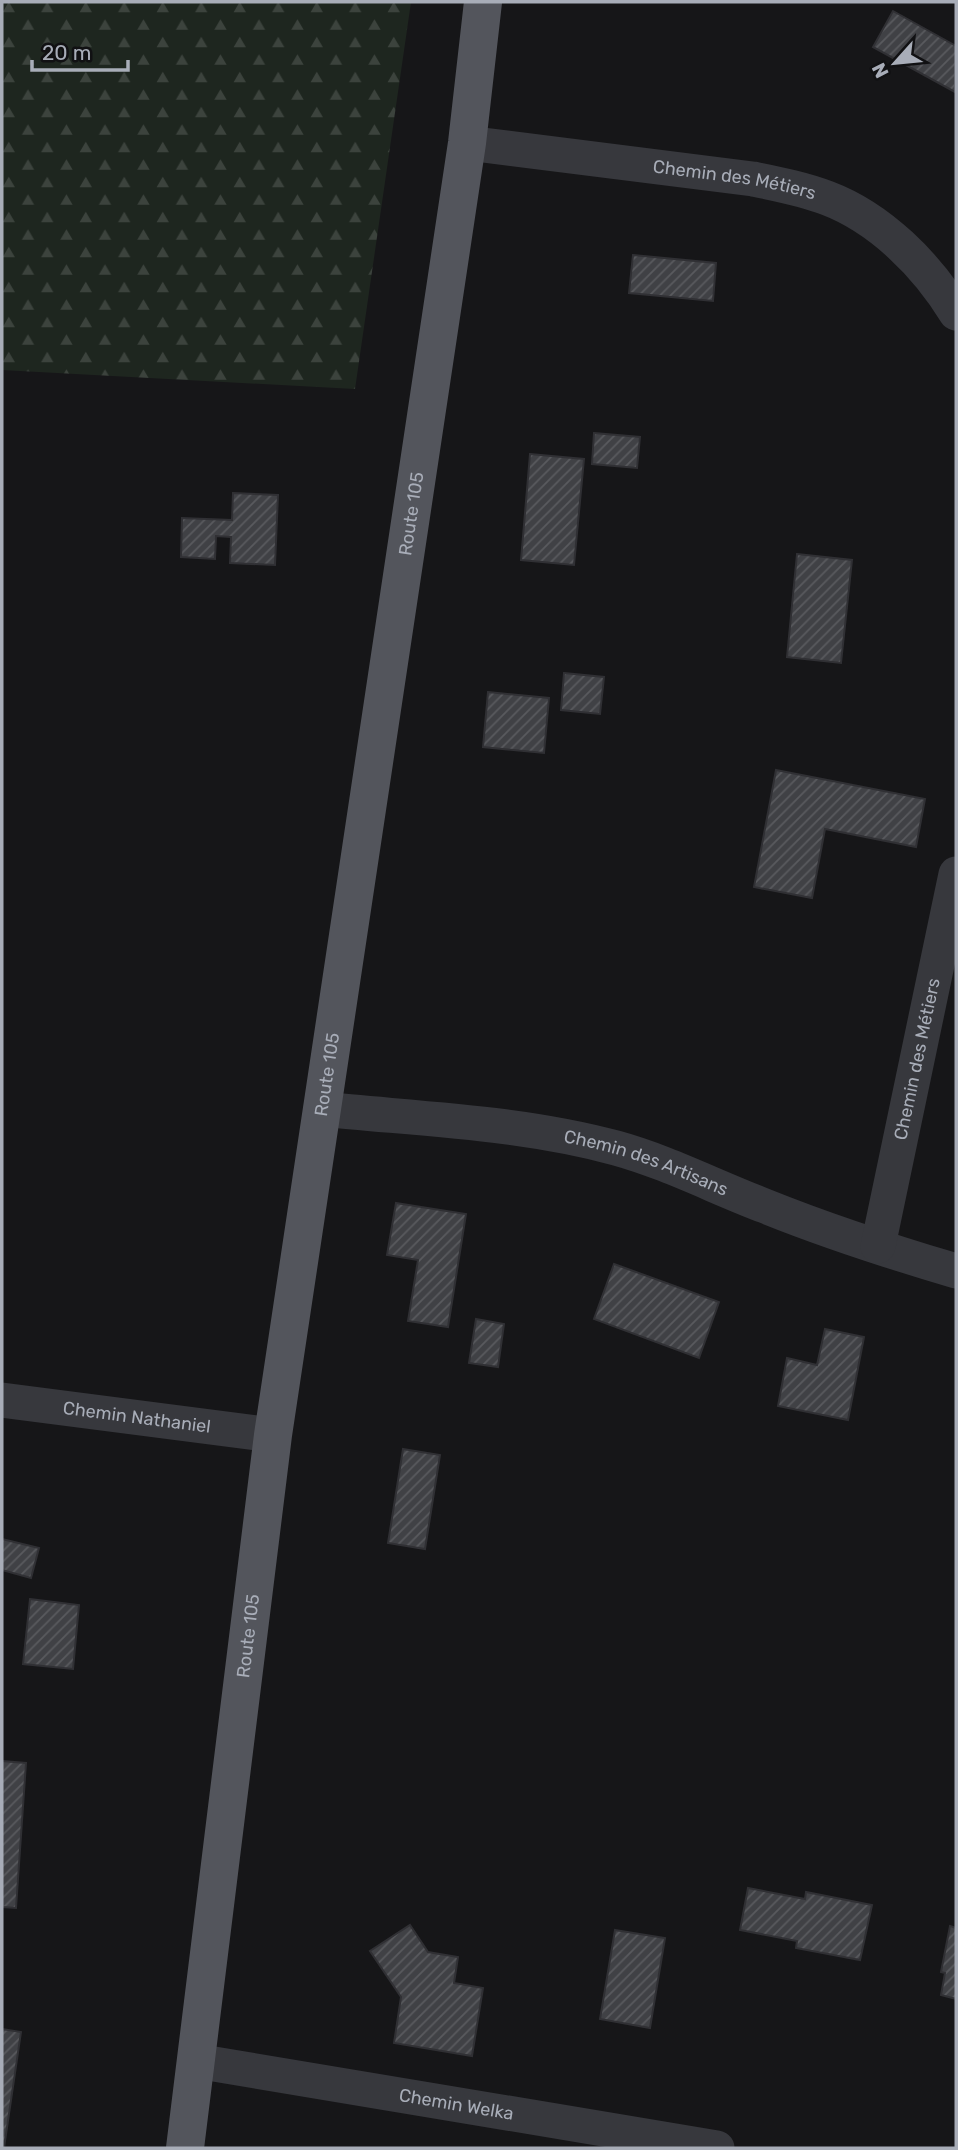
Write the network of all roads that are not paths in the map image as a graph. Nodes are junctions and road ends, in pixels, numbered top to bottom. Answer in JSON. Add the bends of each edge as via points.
{"nodes":[{"id":1,"x":483,"y":2,"type":"edge"},
{"id":2,"x":467,"y":143,"type":"junction"},
{"id":3,"x":956,"y":313,"type":"edge"},
{"id":4,"x":956,"y":874,"type":"edge"},
{"id":5,"x":321,"y":1109,"type":"junction"},
{"id":6,"x":878,"y":1246,"type":"junction"},
{"id":7,"x":956,"y":1271,"type":"edge"},
{"id":8,"x":2,"y":1401,"type":"edge"},
{"id":9,"x":273,"y":1436,"type":"junction"},
{"id":10,"x":196,"y":2061,"type":"junction"},
{"id":11,"x":185,"y":2148,"type":"edge"},
{"id":12,"x":717,"y":2148,"type":"edge"}],
"edges":[{"from":1,"to":2,"type":"main road","name":"Route 105"},
{"from":2,"to":3,"type":"street","name":"Chemin des Métiers","via":[[753,179],[828,198],[861,215],[914,258]]},
{"from":2,"to":5,"type":"main road","name":"Route 105"},
{"from":4,"to":6,"type":"street","name":"Chemin des Métiers"},
{"from":5,"to":6,"type":"street","name":"Chemin des Artisans","via":[[503,1126],[617,1148],[800,1221]]},
{"from":5,"to":9,"type":"main road","name":"Route 105"},
{"from":6,"to":7,"type":"street","name":"Chemin des Artisans"},
{"from":8,"to":9,"type":"street","name":"Chemin Nathaniel"},
{"from":9,"to":10,"type":"main road","name":"Route 105"},
{"from":10,"to":11,"type":"main road","name":"Route 105"},
{"from":10,"to":12,"type":"street","name":"Chemin Welka"}]}
